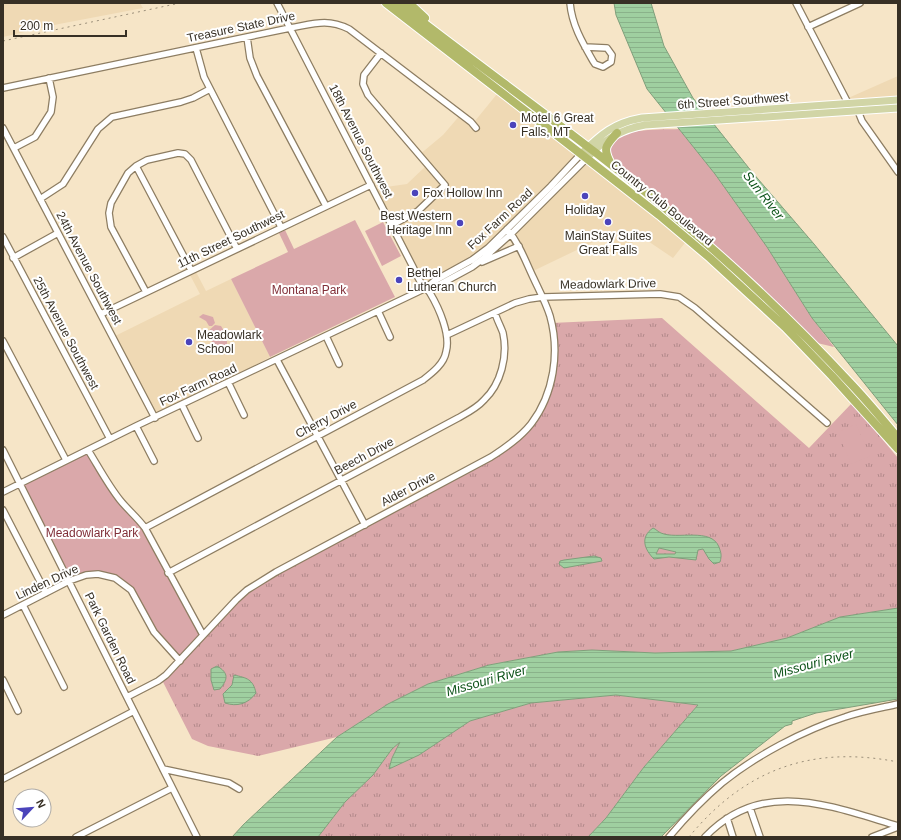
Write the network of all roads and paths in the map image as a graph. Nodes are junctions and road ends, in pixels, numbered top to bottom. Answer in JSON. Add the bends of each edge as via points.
{"nodes":[{"id":1,"x":277,"y":3,"type":"edge"},
{"id":2,"x":386,"y":3,"type":"edge"},
{"id":3,"x":398,"y":3,"type":"edge"},
{"id":4,"x":409,"y":3,"type":"edge"},
{"id":5,"x":570,"y":3,"type":"edge"},
{"id":6,"x":796,"y":3,"type":"edge"},
{"id":7,"x":860,"y":3,"type":"edge"},
{"id":8,"x":808,"y":27,"type":"junction"},
{"id":9,"x":290,"y":28,"type":"junction"},
{"id":10,"x":247,"y":37,"type":"junction"},
{"id":11,"x":448,"y":41,"type":"junction"},
{"id":12,"x":585,"y":47,"type":"junction"},
{"id":13,"x":196,"y":48,"type":"junction"},
{"id":14,"x":381,"y":53,"type":"junction"},
{"id":15,"x":49,"y":78,"type":"junction"},
{"id":16,"x":3,"y":88,"type":"edge"},
{"id":17,"x":210,"y":89,"type":"junction"},
{"id":18,"x":898,"y":100,"type":"edge"},
{"id":19,"x":848,"y":104,"type":"junction"},
{"id":20,"x":898,"y":108,"type":"edge"},
{"id":21,"x":858,"y":111,"type":"junction"},
{"id":22,"x":3,"y":128,"type":"edge"},
{"id":23,"x":476,"y":128,"type":"dead end"},
{"id":24,"x":617,"y":133,"type":"junction"},
{"id":25,"x":14,"y":148,"type":"junction"},
{"id":26,"x":591,"y":149,"type":"junction"},
{"id":27,"x":584,"y":156,"type":"junction"},
{"id":28,"x":136,"y":166,"type":"junction"},
{"id":29,"x":613,"y":166,"type":"junction"},
{"id":30,"x":898,"y":172,"type":"edge"},
{"id":31,"x":371,"y":185,"type":"junction"},
{"id":32,"x":40,"y":199,"type":"junction"},
{"id":33,"x":326,"y":206,"type":"junction"},
{"id":34,"x":392,"y":225,"type":"junction"},
{"id":35,"x":281,"y":227,"type":"junction"},
{"id":36,"x":507,"y":229,"type":"junction"},
{"id":37,"x":58,"y":232,"type":"junction"},
{"id":38,"x":511,"y":234,"type":"junction"},
{"id":39,"x":3,"y":237,"type":"edge"},
{"id":40,"x":519,"y":246,"type":"junction"},
{"id":41,"x":237,"y":249,"type":"junction"},
{"id":42,"x":14,"y":258,"type":"junction"},
{"id":43,"x":472,"y":267,"type":"junction"},
{"id":44,"x":191,"y":270,"type":"junction"},
{"id":45,"x":426,"y":288,"type":"junction"},
{"id":46,"x":146,"y":292,"type":"junction"},
{"id":47,"x":543,"y":297,"type":"junction"},
{"id":48,"x":378,"y":311,"type":"junction"},
{"id":49,"x":495,"y":313,"type":"junction"},
{"id":50,"x":101,"y":314,"type":"junction"},
{"id":51,"x":447,"y":335,"type":"junction"},
{"id":52,"x":326,"y":336,"type":"junction"},
{"id":53,"x":390,"y":337,"type":"dead end"},
{"id":54,"x":3,"y":341,"type":"edge"},
{"id":55,"x":277,"y":360,"type":"junction"},
{"id":56,"x":339,"y":364,"type":"dead end"},
{"id":57,"x":228,"y":382,"type":"junction"},
{"id":58,"x":182,"y":405,"type":"junction"},
{"id":59,"x":244,"y":414,"type":"dead end"},
{"id":60,"x":155,"y":418,"type":"junction"},
{"id":61,"x":827,"y":424,"type":"dead end"},
{"id":62,"x":136,"y":426,"type":"junction"},
{"id":63,"x":317,"y":436,"type":"junction"},
{"id":64,"x":198,"y":438,"type":"dead end"},
{"id":65,"x":898,"y":438,"type":"edge"},
{"id":66,"x":110,"y":439,"type":"junction"},
{"id":67,"x":898,"y":449,"type":"edge"},
{"id":68,"x":3,"y":450,"type":"edge"},
{"id":69,"x":88,"y":450,"type":"junction"},
{"id":70,"x":66,"y":460,"type":"junction"},
{"id":71,"x":154,"y":461,"type":"dead end"},
{"id":72,"x":341,"y":481,"type":"junction"},
{"id":73,"x":20,"y":484,"type":"junction"},
{"id":74,"x":3,"y":492,"type":"edge"},
{"id":75,"x":3,"y":510,"type":"edge"},
{"id":76,"x":365,"y":525,"type":"junction"},
{"id":77,"x":145,"y":528,"type":"junction"},
{"id":78,"x":168,"y":573,"type":"junction"},
{"id":79,"x":69,"y":581,"type":"junction"},
{"id":80,"x":46,"y":593,"type":"junction"},
{"id":81,"x":23,"y":605,"type":"junction"},
{"id":82,"x":3,"y":615,"type":"edge"},
{"id":83,"x":202,"y":635,"type":"junction"},
{"id":84,"x":180,"y":661,"type":"junction"},
{"id":85,"x":3,"y":680,"type":"edge"},
{"id":86,"x":64,"y":687,"type":"dead end"},
{"id":87,"x":127,"y":697,"type":"junction"},
{"id":88,"x":898,"y":704,"type":"edge"},
{"id":89,"x":18,"y":711,"type":"dead end"},
{"id":90,"x":134,"y":711,"type":"junction"},
{"id":91,"x":163,"y":769,"type":"junction"},
{"id":92,"x":3,"y":779,"type":"edge"},
{"id":93,"x":172,"y":788,"type":"junction"},
{"id":94,"x":239,"y":789,"type":"dead end"},
{"id":95,"x":750,"y":808,"type":"junction"},
{"id":96,"x":727,"y":818,"type":"junction"},
{"id":97,"x":898,"y":826,"type":"edge"},
{"id":98,"x":76,"y":837,"type":"edge"},
{"id":99,"x":196,"y":837,"type":"edge"},
{"id":100,"x":669,"y":837,"type":"edge"},
{"id":101,"x":705,"y":837,"type":"edge"},
{"id":102,"x":733,"y":837,"type":"edge"},
{"id":103,"x":760,"y":837,"type":"edge"},
{"id":104,"x":872,"y":837,"type":"edge"}],
"edges":[{"from":1,"to":9,"type":"street","name":"18th Avenue Southwest"},
{"from":2,"to":27,"type":"highway","name":"Country Club Boulevard"},
{"from":3,"to":11,"type":"highway","name":"Country Club Boulevard"},
{"from":4,"to":11,"type":"highway","via":[[442,32]]},
{"from":5,"to":12,"type":"street","via":[[576,30]]},
{"from":6,"to":8,"type":"street"},
{"from":7,"to":8,"type":"street"},
{"from":8,"to":19,"type":"street"},
{"from":9,"to":10,"type":"street","name":"Treasure State Drive"},
{"from":9,"to":14,"type":"street","name":"Treasure State Drive","via":[[325,22],[338,24],[349,29]]},
{"from":9,"to":31,"type":"street","name":"18th Avenue Southwest"},
{"from":10,"to":13,"type":"street","name":"Treasure State Drive"},
{"from":10,"to":33,"type":"street","via":[[250,58],[257,76]]},
{"from":11,"to":26,"type":"highway","name":"Country Club Boulevard"},
{"from":12,"to":12,"type":"street","via":[[604,48],[610,51],[611,62],[601,67],[595,64]]},
{"from":13,"to":15,"type":"street","name":"Treasure State Drive"},
{"from":13,"to":17,"type":"street","via":[[200,69]]},
{"from":14,"to":23,"type":"street","name":"Treasure State Drive"},
{"from":14,"to":34,"type":"street","via":[[364,75],[363,84],[368,95],[445,185],[418,211]]},
{"from":15,"to":16,"type":"street","name":"Treasure State Drive"},
{"from":15,"to":25,"type":"street","via":[[53,98],[51,112],[35,138]]},
{"from":17,"to":32,"type":"street","via":[[181,102],[112,117],[98,129],[64,184]]},
{"from":17,"to":35,"type":"street"},
{"from":18,"to":19,"type":"main road","name":"6th Street Southwest"},
{"from":19,"to":21,"type":"street"},
{"from":19,"to":26,"type":"main road","name":"6th Street Southwest","via":[[633,120],[613,127],[601,135]]},
{"from":20,"to":21,"type":"main road","name":"6th Street Southwest"},
{"from":21,"to":24,"type":"main road","name":"6th Street Southwest","via":[[655,124]]},
{"from":21,"to":30,"type":"street","via":[[862,121]]},
{"from":22,"to":25,"type":"street","name":"24th Avenue Southwest"},
{"from":24,"to":26,"type":"main road","name":"6th Street Southwest"},
{"from":24,"to":29,"type":"highway","via":[[606,148]]},
{"from":25,"to":32,"type":"street","name":"24th Avenue Southwest"},
{"from":26,"to":27,"type":"main road","name":"6th Street Southwest"},
{"from":26,"to":29,"type":"highway","name":"Country Club Boulevard"},
{"from":27,"to":36,"type":"street","name":"Fox Farm Road"},
{"from":27,"to":38,"type":"street","name":"Fox Farm Road"},
{"from":27,"to":67,"type":"highway","name":"Country Club Boulevard","via":[[680,232],[785,328]]},
{"from":28,"to":41,"type":"street","via":[[147,160],[178,153],[185,154],[191,160]]},
{"from":28,"to":44,"type":"street"},
{"from":28,"to":46,"type":"street","via":[[128,173],[111,203],[109,213],[112,227]]},
{"from":29,"to":65,"type":"highway","name":"Country Club Boulevard","via":[[685,225],[747,281],[853,386]]},
{"from":31,"to":33,"type":"street","name":"11th Street Southwest"},
{"from":31,"to":34,"type":"street","name":"18th Avenue Southwest"},
{"from":32,"to":37,"type":"street","name":"24th Avenue Southwest"},
{"from":33,"to":35,"type":"street","name":"11th Street Southwest"},
{"from":34,"to":45,"type":"street","name":"18th Avenue Southwest"},
{"from":35,"to":41,"type":"street","name":"11th Street Southwest"},
{"from":36,"to":38,"type":"street","name":"Alder Drive"},
{"from":36,"to":45,"type":"street","name":"Fox Farm Road","via":[[472,260]]},
{"from":37,"to":42,"type":"street"},
{"from":37,"to":50,"type":"street","name":"24th Avenue Southwest"},
{"from":38,"to":40,"type":"street","name":"Alder Drive"},
{"from":38,"to":43,"type":"street","name":"Fox Farm Road"},
{"from":39,"to":42,"type":"street","name":"25th Avenue Southwest"},
{"from":40,"to":43,"type":"street","name":"Fox Farm Road"},
{"from":40,"to":47,"type":"street","name":"Alder Drive"},
{"from":41,"to":44,"type":"street","name":"11th Street Southwest"},
{"from":42,"to":66,"type":"street","name":"25th Avenue Southwest"},
{"from":43,"to":45,"type":"street","name":"Fox Farm Road","via":[[437,286]]},
{"from":44,"to":46,"type":"street","name":"11th Street Southwest"},
{"from":45,"to":48,"type":"street","name":"Fox Farm Road"},
{"from":45,"to":51,"type":"street","name":"Cherry Drive"},
{"from":46,"to":50,"type":"street","name":"11th Street Southwest"},
{"from":47,"to":49,"type":"street","name":"Meadowlark Drive","via":[[515,303]]},
{"from":47,"to":61,"type":"street","name":"Meadowlark Drive","via":[[660,294],[679,297],[695,308]]},
{"from":47,"to":76,"type":"street","name":"Alder Drive","via":[[554,335],[554,361],[549,390],[531,424],[520,436],[491,457]]},
{"from":48,"to":52,"type":"street","name":"Fox Farm Road"},
{"from":48,"to":53,"type":"street"},
{"from":49,"to":51,"type":"street","name":"Meadowlark Drive"},
{"from":49,"to":72,"type":"street","name":"Beech Drive","via":[[503,334],[503,367],[496,385],[485,400],[471,411]]},
{"from":50,"to":60,"type":"street","name":"24th Avenue Southwest"},
{"from":51,"to":63,"type":"street","name":"Cherry Drive","via":[[446,353],[433,373]]},
{"from":52,"to":55,"type":"street","name":"Fox Farm Road"},
{"from":52,"to":56,"type":"street"},
{"from":54,"to":70,"type":"street"},
{"from":55,"to":57,"type":"street","name":"Fox Farm Road"},
{"from":55,"to":63,"type":"street"},
{"from":57,"to":58,"type":"street","name":"Fox Farm Road"},
{"from":57,"to":59,"type":"street"},
{"from":58,"to":60,"type":"street","name":"Fox Farm Road"},
{"from":58,"to":64,"type":"street"},
{"from":60,"to":62,"type":"street","name":"Fox Farm Road"},
{"from":62,"to":66,"type":"street","name":"Fox Farm Road"},
{"from":62,"to":71,"type":"street"},
{"from":63,"to":72,"type":"street"},
{"from":63,"to":77,"type":"street","name":"Cherry Drive"},
{"from":66,"to":69,"type":"street","name":"Fox Farm Road"},
{"from":68,"to":73,"type":"street","name":"Park Garden Road"},
{"from":69,"to":70,"type":"street","name":"Fox Farm Road"},
{"from":69,"to":77,"type":"street","via":[[119,498]]},
{"from":70,"to":73,"type":"street","name":"Fox Farm Road"},
{"from":72,"to":76,"type":"street"},
{"from":72,"to":78,"type":"street","name":"Beech Drive"},
{"from":73,"to":74,"type":"street","name":"Fox Farm Road"},
{"from":73,"to":79,"type":"street","name":"Park Garden Road"},
{"from":75,"to":80,"type":"street"},
{"from":76,"to":83,"type":"street","name":"Alder Drive","via":[[253,586]]},
{"from":77,"to":78,"type":"street"},
{"from":78,"to":83,"type":"street"},
{"from":79,"to":80,"type":"street","name":"Linden Drive"},
{"from":79,"to":84,"type":"street","name":"Linden Drive","via":[[98,574],[115,578],[131,590],[154,632]]},
{"from":79,"to":87,"type":"street","name":"Park Garden Road"},
{"from":80,"to":81,"type":"street","name":"Linden Drive"},
{"from":81,"to":82,"type":"street","name":"Linden Drive"},
{"from":81,"to":86,"type":"street"},
{"from":83,"to":84,"type":"street","name":"Alder Drive"},
{"from":84,"to":87,"type":"street","name":"Alder Drive","via":[[158,681]]},
{"from":85,"to":89,"type":"street"},
{"from":87,"to":90,"type":"street","name":"Park Garden Road"},
{"from":88,"to":100,"type":"street","via":[[845,717],[789,741],[723,782]]},
{"from":90,"to":91,"type":"street","name":"Park Garden Road"},
{"from":90,"to":92,"type":"street"},
{"from":91,"to":93,"type":"street","name":"Park Garden Road"},
{"from":91,"to":94,"type":"street","via":[[229,783]]},
{"from":93,"to":98,"type":"street"},
{"from":93,"to":99,"type":"street","name":"Park Garden Road"},
{"from":95,"to":96,"type":"street"},
{"from":95,"to":97,"type":"street","via":[[782,801],[809,802]]},
{"from":95,"to":103,"type":"street"},
{"from":96,"to":101,"type":"street"},
{"from":96,"to":102,"type":"street"},
{"from":97,"to":104,"type":"street"}]}
